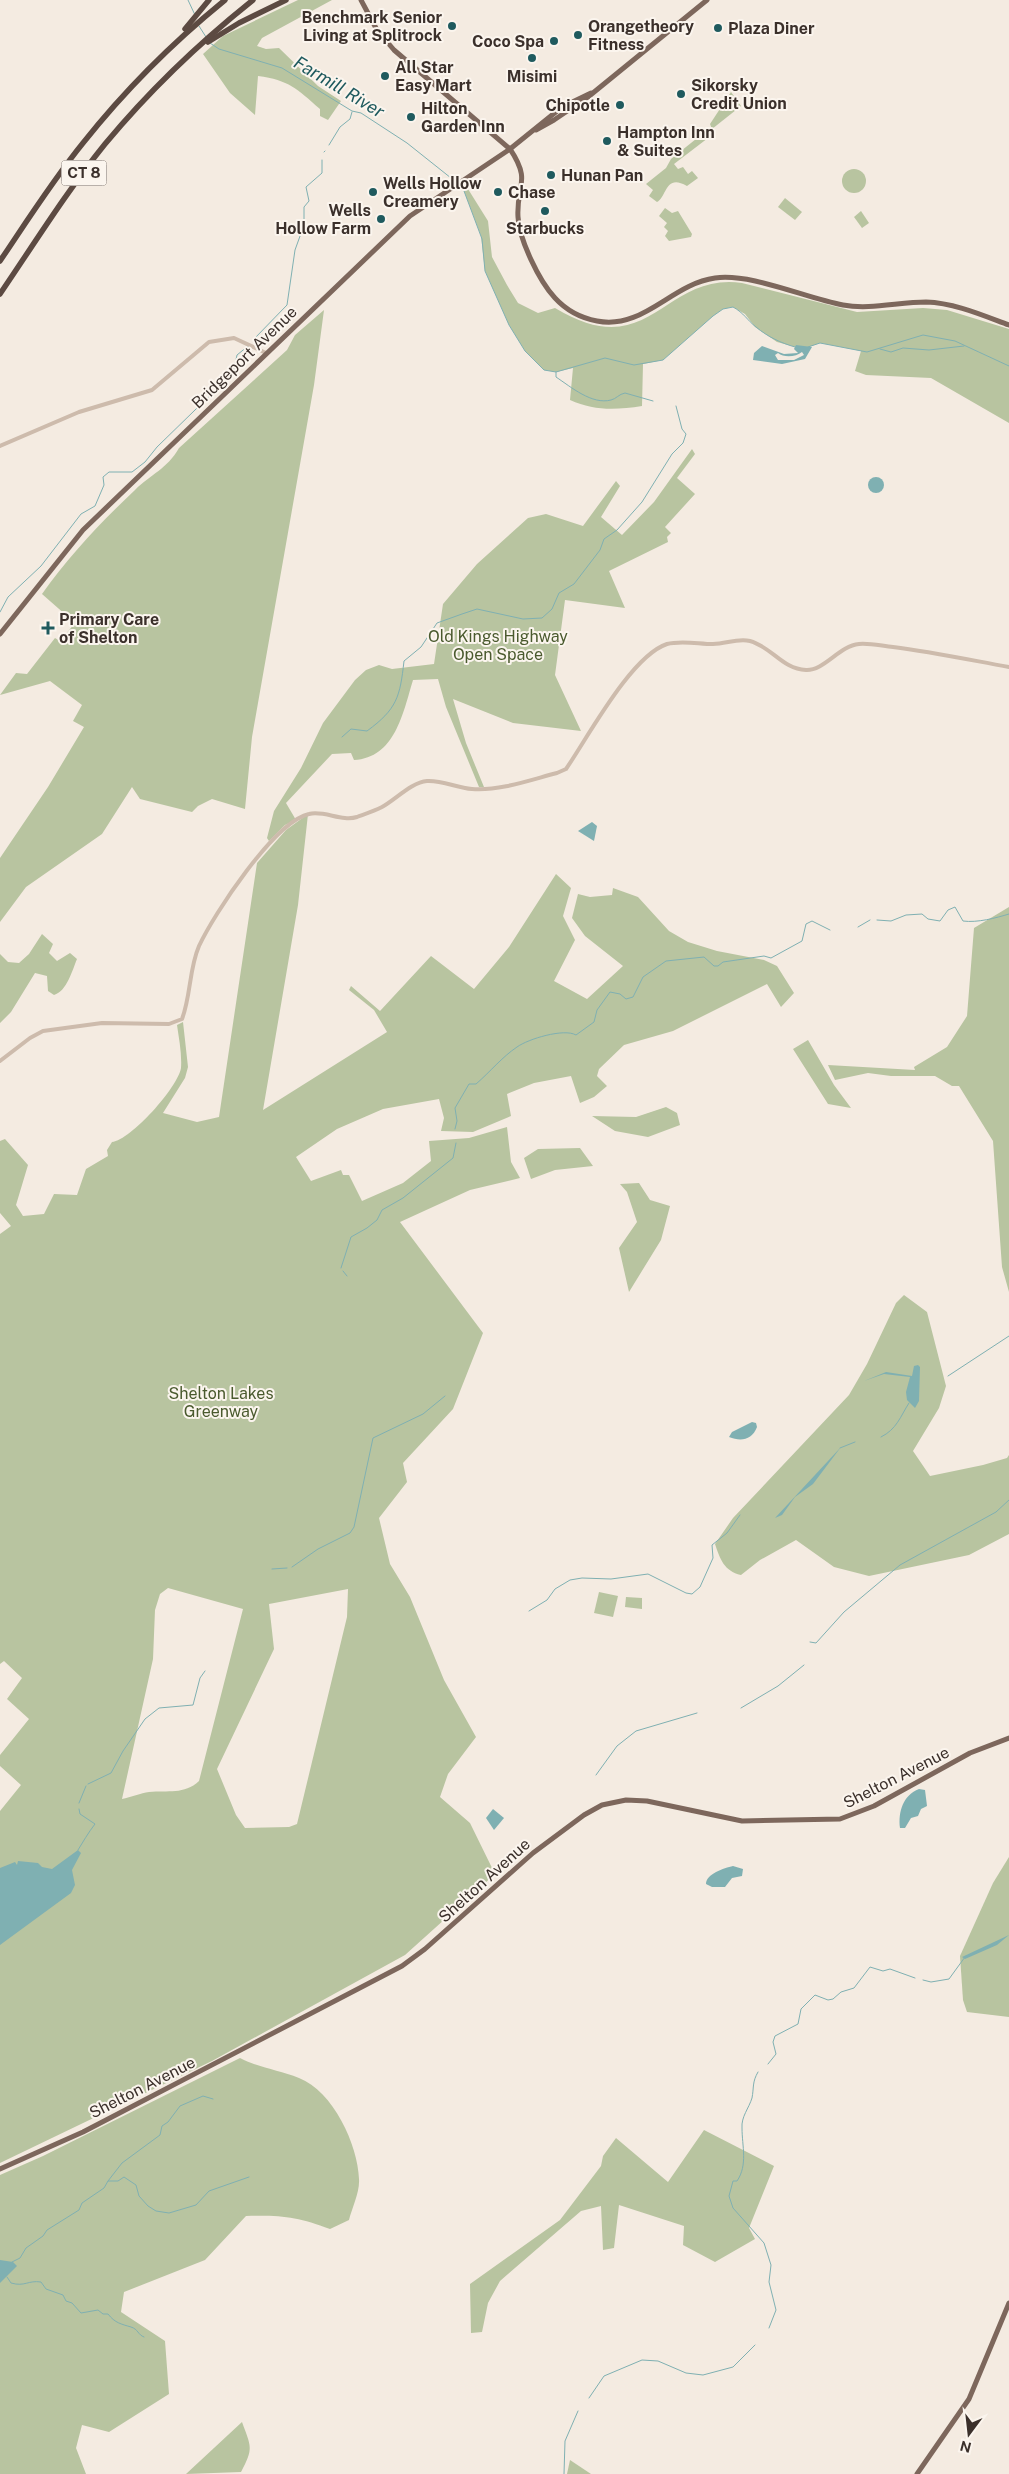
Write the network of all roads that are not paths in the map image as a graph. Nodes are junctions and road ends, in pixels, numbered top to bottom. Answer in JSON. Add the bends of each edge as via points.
{"nodes":[{"id":1,"x":224,"y":0,"type":"edge"},
{"id":2,"x":253,"y":0,"type":"edge"},
{"id":3,"x":286,"y":0,"type":"edge"},
{"id":4,"x":361,"y":0,"type":"edge"},
{"id":5,"x":707,"y":0,"type":"edge"},
{"id":6,"x":208,"y":1,"type":"edge"},
{"id":7,"x":220,"y":31,"type":"junction"},
{"id":8,"x":169,"y":47,"type":"junction"},
{"id":9,"x":510,"y":148,"type":"junction"},
{"id":10,"x":0,"y":261,"type":"edge"},
{"id":11,"x":0,"y":294,"type":"edge"},
{"id":12,"x":1009,"y":325,"type":"edge"},
{"id":13,"x":266,"y":353,"type":"junction"},
{"id":14,"x":0,"y":446,"type":"edge"},
{"id":15,"x":0,"y":634,"type":"edge"},
{"id":16,"x":1009,"y":667,"type":"edge"},
{"id":17,"x":0,"y":1060,"type":"edge"},
{"id":18,"x":1009,"y":1738,"type":"edge"},
{"id":19,"x":0,"y":2169,"type":"edge"},
{"id":20,"x":1009,"y":2303,"type":"edge"},
{"id":21,"x":917,"y":2474,"type":"edge"}],
"edges":[{"from":1,"to":8,"type":"highway","number":"CT 8"},
{"from":2,"to":7,"type":"highway"},
{"from":3,"to":7,"type":"highway"},
{"from":4,"to":9,"type":"main road","via":[[377,30],[394,50]]},
{"from":5,"to":9,"type":"main road","name":"Bridgeport Avenue","via":[[637,59],[591,93],[544,119],[536,130]]},
{"from":6,"to":8,"type":"highway"},
{"from":7,"to":11,"type":"highway","number":"CT 8","via":[[181,63],[104,145]]},
{"from":8,"to":10,"type":"highway","number":"CT 8","via":[[82,144]]},
{"from":9,"to":12,"type":"main road","via":[[522,175],[518,216],[522,238],[551,293],[566,308],[586,318],[609,323],[633,319],[695,284],[724,277],[744,279],[853,307],[925,302],[948,304]]},
{"from":9,"to":13,"type":"main road","name":"Bridgeport Avenue","via":[[410,216]]},
{"from":13,"to":14,"type":"street","via":[[234,338],[209,342],[152,390],[80,412]]},
{"from":13,"to":15,"type":"main road","name":"Bridgeport Avenue","via":[[83,530]]},
{"from":16,"to":17,"type":"street","via":[[936,652],[861,643],[847,646],[817,669],[808,670],[782,662],[749,641],[661,646],[634,669],[566,769],[486,789],[426,781],[381,808],[355,818],[308,814],[289,824],[240,880],[200,945],[192,966],[182,1019],[169,1024],[102,1023],[43,1031]]},
{"from":18,"to":19,"type":"main road","name":"Shelton Avenue","via":[[970,1753],[874,1806],[840,1819],[742,1821],[647,1801],[602,1804],[542,1846],[402,1966],[83,2132]]},
{"from":20,"to":21,"type":"main road","via":[[969,2399]]}]}
